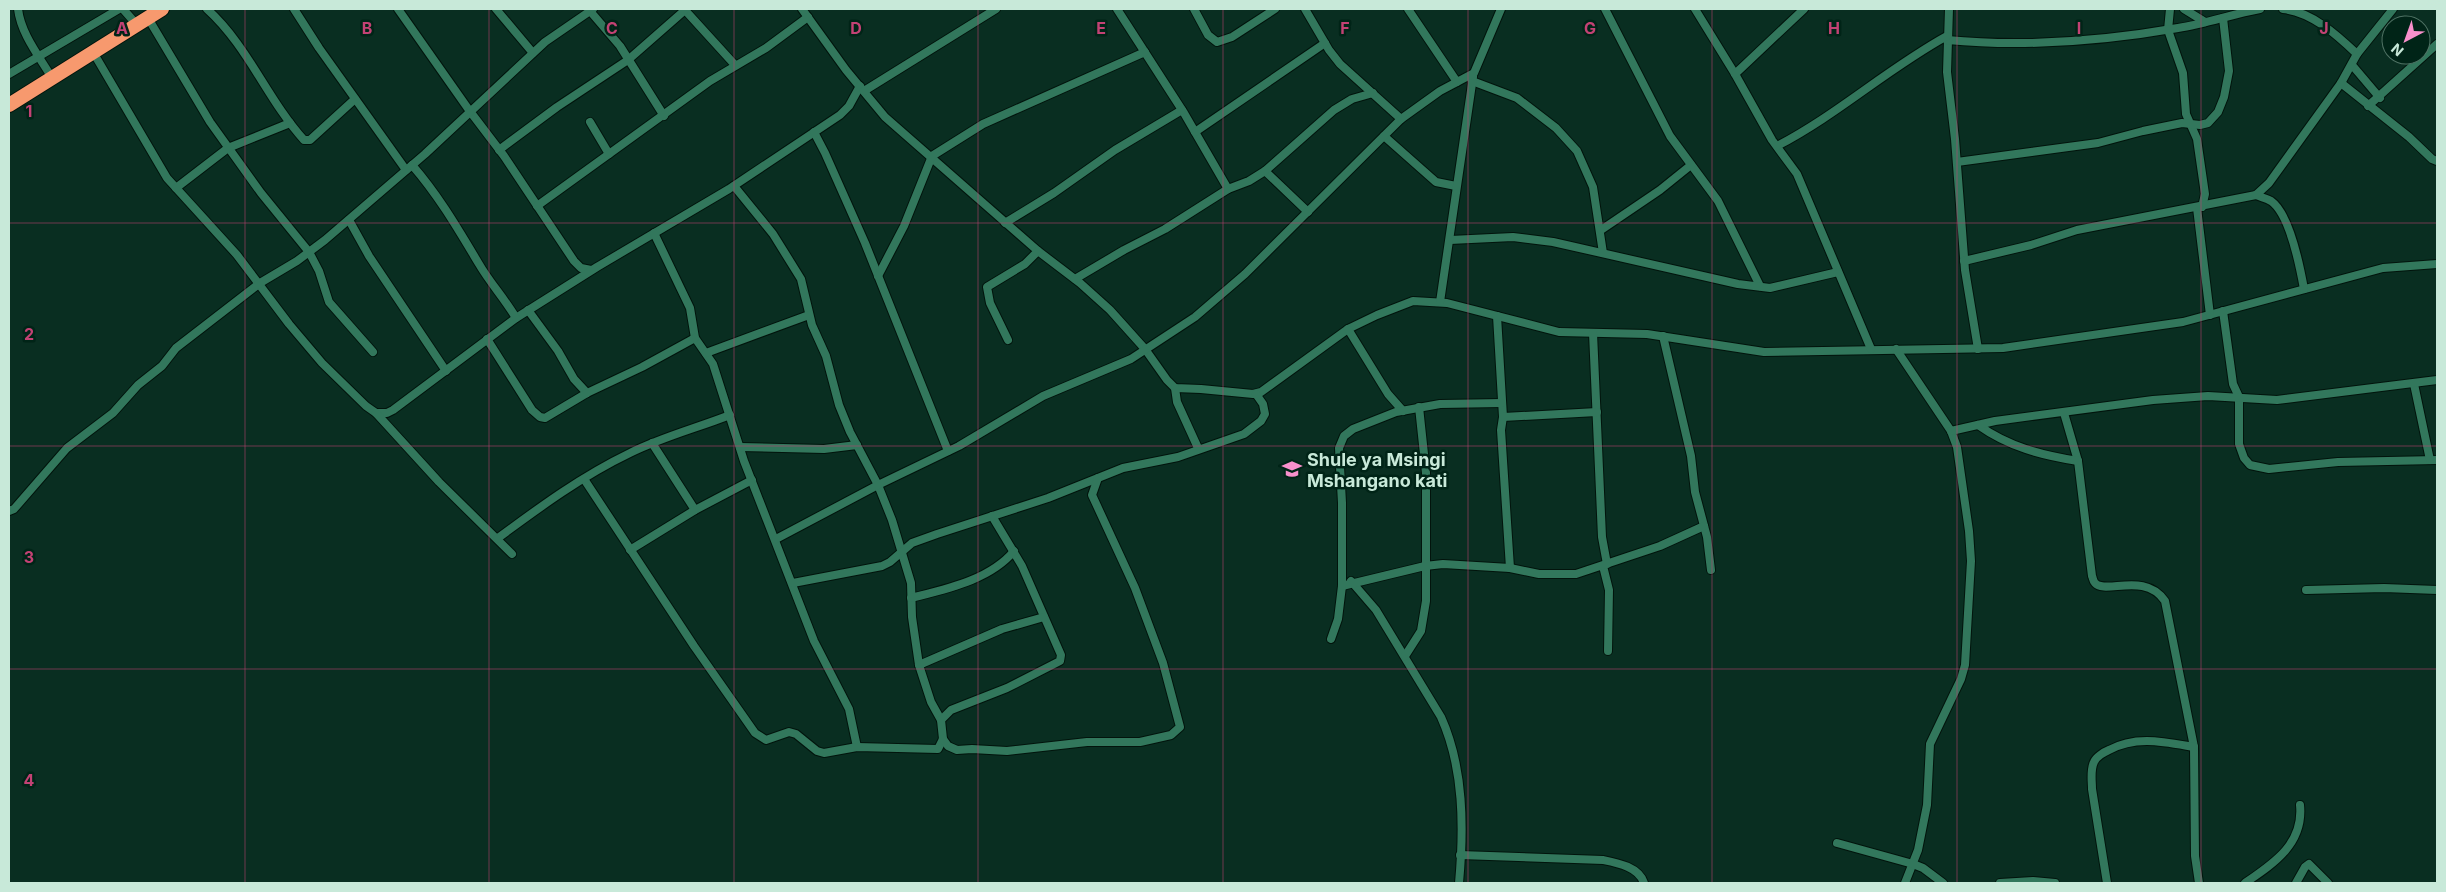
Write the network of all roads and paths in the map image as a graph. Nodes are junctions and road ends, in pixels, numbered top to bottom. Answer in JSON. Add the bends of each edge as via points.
{"nodes":[{"id":1,"x":18,"y":9,"type":"edge"},
{"id":2,"x":121,"y":9,"type":"edge"},
{"id":3,"x":162,"y":9,"type":"edge"},
{"id":4,"x":207,"y":9,"type":"edge"},
{"id":5,"x":294,"y":9,"type":"edge"},
{"id":6,"x":398,"y":9,"type":"edge"},
{"id":7,"x":684,"y":9,"type":"edge"},
{"id":8,"x":802,"y":9,"type":"edge"},
{"id":9,"x":996,"y":9,"type":"edge"},
{"id":10,"x":1117,"y":9,"type":"edge"},
{"id":11,"x":1194,"y":9,"type":"edge"},
{"id":12,"x":1276,"y":9,"type":"edge"},
{"id":13,"x":1304,"y":9,"type":"edge"},
{"id":14,"x":1408,"y":9,"type":"edge"},
{"id":15,"x":1501,"y":9,"type":"edge"},
{"id":16,"x":1605,"y":9,"type":"edge"},
{"id":17,"x":1695,"y":9,"type":"edge"},
{"id":18,"x":1804,"y":9,"type":"edge"},
{"id":19,"x":1949,"y":9,"type":"edge"},
{"id":20,"x":2170,"y":9,"type":"edge"},
{"id":21,"x":2184,"y":9,"type":"edge"},
{"id":22,"x":2260,"y":9,"type":"edge"},
{"id":23,"x":2283,"y":9,"type":"edge"},
{"id":24,"x":2393,"y":9,"type":"edge"},
{"id":25,"x":499,"y":10,"type":"edge"},
{"id":26,"x":592,"y":10,"type":"edge"},
{"id":27,"x":808,"y":17,"type":"junction"},
{"id":28,"x":2223,"y":18,"type":"junction"},
{"id":29,"x":142,"y":21,"type":"junction"},
{"id":30,"x":2205,"y":22,"type":"junction"},
{"id":31,"x":2168,"y":30,"type":"junction"},
{"id":32,"x":1947,"y":38,"type":"junction"},
{"id":33,"x":1325,"y":43,"type":"junction"},
{"id":34,"x":93,"y":52,"type":"junction"},
{"id":35,"x":533,"y":52,"type":"junction"},
{"id":36,"x":1145,"y":52,"type":"junction"},
{"id":37,"x":2358,"y":54,"type":"junction"},
{"id":38,"x":39,"y":57,"type":"junction"},
{"id":39,"x":628,"y":60,"type":"junction"},
{"id":40,"x":735,"y":65,"type":"junction"},
{"id":41,"x":2352,"y":65,"type":"junction"},
{"id":42,"x":2416,"y":65,"type":"edge"},
{"id":43,"x":9,"y":74,"type":"edge"},
{"id":44,"x":1735,"y":74,"type":"junction"},
{"id":45,"x":1473,"y":77,"type":"junction"},
{"id":46,"x":52,"y":78,"type":"junction"},
{"id":47,"x":1457,"y":82,"type":"junction"},
{"id":48,"x":2341,"y":83,"type":"junction"},
{"id":49,"x":862,"y":89,"type":"junction"},
{"id":50,"x":1373,"y":93,"type":"junction"},
{"id":51,"x":2380,"y":98,"type":"junction"},
{"id":52,"x":355,"y":99,"type":"junction"},
{"id":53,"x":10,"y":106,"type":"edge"},
{"id":54,"x":2368,"y":106,"type":"junction"},
{"id":55,"x":469,"y":110,"type":"junction"},
{"id":56,"x":1182,"y":110,"type":"junction"},
{"id":57,"x":664,"y":116,"type":"junction"},
{"id":58,"x":1401,"y":118,"type":"junction"},
{"id":59,"x":590,"y":122,"type":"dead end"},
{"id":60,"x":290,"y":123,"type":"junction"},
{"id":61,"x":2192,"y":124,"type":"junction"},
{"id":62,"x":814,"y":132,"type":"junction"},
{"id":63,"x":1195,"y":132,"type":"junction"},
{"id":64,"x":1384,"y":136,"type":"junction"},
{"id":65,"x":1777,"y":146,"type":"junction"},
{"id":66,"x":228,"y":148,"type":"junction"},
{"id":67,"x":499,"y":150,"type":"junction"},
{"id":68,"x":608,"y":154,"type":"junction"},
{"id":69,"x":932,"y":156,"type":"junction"},
{"id":70,"x":2437,"y":161,"type":"edge"},
{"id":71,"x":1957,"y":162,"type":"junction"},
{"id":72,"x":1691,"y":165,"type":"junction"},
{"id":73,"x":409,"y":168,"type":"junction"},
{"id":74,"x":1266,"y":171,"type":"junction"},
{"id":75,"x":734,"y":186,"type":"junction"},
{"id":76,"x":1456,"y":186,"type":"junction"},
{"id":77,"x":176,"y":188,"type":"junction"},
{"id":78,"x":1228,"y":189,"type":"junction"},
{"id":79,"x":2256,"y":195,"type":"junction"},
{"id":80,"x":537,"y":206,"type":"junction"},
{"id":81,"x":2200,"y":208,"type":"junction"},
{"id":82,"x":1308,"y":212,"type":"junction"},
{"id":83,"x":349,"y":220,"type":"junction"},
{"id":84,"x":1006,"y":223,"type":"junction"},
{"id":85,"x":1602,"y":230,"type":"junction"},
{"id":86,"x":654,"y":234,"type":"junction"},
{"id":87,"x":1450,"y":240,"type":"junction"},
{"id":88,"x":1038,"y":251,"type":"junction"},
{"id":89,"x":309,"y":252,"type":"junction"},
{"id":90,"x":1603,"y":253,"type":"junction"},
{"id":91,"x":1964,"y":261,"type":"junction"},
{"id":92,"x":2437,"y":264,"type":"edge"},
{"id":93,"x":592,"y":270,"type":"junction"},
{"id":94,"x":1838,"y":272,"type":"junction"},
{"id":95,"x":878,"y":276,"type":"junction"},
{"id":96,"x":1075,"y":279,"type":"junction"},
{"id":97,"x":260,"y":284,"type":"junction"},
{"id":98,"x":1760,"y":286,"type":"junction"},
{"id":99,"x":2304,"y":289,"type":"junction"},
{"id":100,"x":1440,"y":302,"type":"junction"},
{"id":101,"x":528,"y":310,"type":"junction"},
{"id":102,"x":2223,"y":311,"type":"junction"},
{"id":103,"x":809,"y":315,"type":"junction"},
{"id":104,"x":2210,"y":315,"type":"junction"},
{"id":105,"x":1497,"y":316,"type":"junction"},
{"id":106,"x":516,"y":318,"type":"junction"},
{"id":107,"x":1348,"y":329,"type":"junction"},
{"id":108,"x":1593,"y":333,"type":"junction"},
{"id":109,"x":1664,"y":336,"type":"junction"},
{"id":110,"x":695,"y":338,"type":"junction"},
{"id":111,"x":487,"y":339,"type":"junction"},
{"id":112,"x":1008,"y":340,"type":"dead end"},
{"id":113,"x":1145,"y":349,"type":"junction"},
{"id":114,"x":1872,"y":349,"type":"junction"},
{"id":115,"x":1896,"y":349,"type":"junction"},
{"id":116,"x":1978,"y":349,"type":"junction"},
{"id":117,"x":374,"y":352,"type":"dead end"},
{"id":118,"x":706,"y":353,"type":"junction"},
{"id":119,"x":446,"y":371,"type":"junction"},
{"id":120,"x":2437,"y":380,"type":"edge"},
{"id":121,"x":2414,"y":384,"type":"junction"},
{"id":122,"x":1176,"y":388,"type":"junction"},
{"id":123,"x":587,"y":393,"type":"junction"},
{"id":124,"x":1256,"y":394,"type":"junction"},
{"id":125,"x":2239,"y":397,"type":"junction"},
{"id":126,"x":1502,"y":403,"type":"junction"},
{"id":127,"x":1419,"y":408,"type":"junction"},
{"id":128,"x":1403,"y":411,"type":"junction"},
{"id":129,"x":376,"y":412,"type":"junction"},
{"id":130,"x":1597,"y":412,"type":"junction"},
{"id":131,"x":2064,"y":413,"type":"junction"},
{"id":132,"x":730,"y":414,"type":"junction"},
{"id":133,"x":1503,"y":417,"type":"junction"},
{"id":134,"x":1978,"y":425,"type":"junction"},
{"id":135,"x":1951,"y":431,"type":"junction"},
{"id":136,"x":652,"y":443,"type":"junction"},
{"id":137,"x":857,"y":445,"type":"junction"},
{"id":138,"x":740,"y":447,"type":"junction"},
{"id":139,"x":1198,"y":448,"type":"junction"},
{"id":140,"x":948,"y":451,"type":"junction"},
{"id":141,"x":2433,"y":460,"type":"edge"},
{"id":142,"x":2078,"y":461,"type":"junction"},
{"id":143,"x":1098,"y":478,"type":"junction"},
{"id":144,"x":584,"y":479,"type":"junction"},
{"id":145,"x":752,"y":480,"type":"junction"},
{"id":146,"x":878,"y":485,"type":"junction"},
{"id":147,"x":695,"y":510,"type":"junction"},
{"id":148,"x":9,"y":511,"type":"edge"},
{"id":149,"x":992,"y":516,"type":"junction"},
{"id":150,"x":1704,"y":526,"type":"junction"},
{"id":151,"x":498,"y":538,"type":"junction"},
{"id":152,"x":776,"y":539,"type":"junction"},
{"id":153,"x":630,"y":550,"type":"junction"},
{"id":154,"x":1014,"y":551,"type":"junction"},
{"id":155,"x":900,"y":552,"type":"junction"},
{"id":156,"x":512,"y":554,"type":"dead end"},
{"id":157,"x":1605,"y":565,"type":"junction"},
{"id":158,"x":1425,"y":566,"type":"junction"},
{"id":159,"x":1510,"y":568,"type":"junction"},
{"id":160,"x":1711,"y":570,"type":"dead end"},
{"id":161,"x":1342,"y":574,"type":"junction"},
{"id":162,"x":793,"y":583,"type":"junction"},
{"id":163,"x":1354,"y":583,"type":"junction"},
{"id":164,"x":1342,"y":586,"type":"junction"},
{"id":165,"x":2306,"y":590,"type":"dead end"},
{"id":166,"x":2437,"y":590,"type":"edge"},
{"id":167,"x":911,"y":598,"type":"junction"},
{"id":168,"x":1044,"y":617,"type":"junction"},
{"id":169,"x":1331,"y":638,"type":"dead end"},
{"id":170,"x":1608,"y":651,"type":"dead end"},
{"id":171,"x":1404,"y":656,"type":"junction"},
{"id":172,"x":919,"y":665,"type":"junction"},
{"id":173,"x":941,"y":720,"type":"junction"},
{"id":174,"x":943,"y":739,"type":"junction"},
{"id":175,"x":2194,"y":746,"type":"junction"},
{"id":176,"x":857,"y":747,"type":"junction"},
{"id":177,"x":2300,"y":805,"type":"dead end"},
{"id":178,"x":1837,"y":843,"type":"dead end"},
{"id":179,"x":1460,"y":855,"type":"junction"},
{"id":180,"x":1913,"y":864,"type":"junction"},
{"id":181,"x":1460,"y":883,"type":"edge"},
{"id":182,"x":1644,"y":883,"type":"edge"},
{"id":183,"x":1905,"y":883,"type":"edge"},
{"id":184,"x":1943,"y":883,"type":"edge"},
{"id":185,"x":2000,"y":883,"type":"edge"},
{"id":186,"x":2054,"y":883,"type":"edge"},
{"id":187,"x":2107,"y":883,"type":"edge"},
{"id":188,"x":2199,"y":883,"type":"edge"},
{"id":189,"x":2245,"y":883,"type":"edge"},
{"id":190,"x":2296,"y":883,"type":"edge"},
{"id":191,"x":2328,"y":883,"type":"edge"}],
"edges":[{"from":1,"to":38,"type":"street","via":[[20,22]]},
{"from":2,"to":29,"type":"street"},
{"from":2,"to":38,"type":"street"},
{"from":3,"to":29,"type":"highway"},
{"from":4,"to":60,"type":"street","via":[[236,39]]},
{"from":5,"to":52,"type":"street"},
{"from":6,"to":55,"type":"street"},
{"from":7,"to":39,"type":"street"},
{"from":7,"to":40,"type":"street"},
{"from":8,"to":27,"type":"street"},
{"from":9,"to":49,"type":"street"},
{"from":10,"to":36,"type":"street"},
{"from":11,"to":12,"type":"street","via":[[1208,35],[1217,42]]},
{"from":13,"to":33,"type":"street"},
{"from":14,"to":47,"type":"street"},
{"from":15,"to":45,"type":"street"},
{"from":16,"to":72,"type":"street","via":[[1670,136]]},
{"from":17,"to":44,"type":"street"},
{"from":18,"to":44,"type":"street"},
{"from":19,"to":32,"type":"street"},
{"from":20,"to":31,"type":"street"},
{"from":21,"to":30,"type":"street"},
{"from":22,"to":28,"type":"street"},
{"from":23,"to":37,"type":"street","via":[[2317,21]]},
{"from":24,"to":37,"type":"street"},
{"from":25,"to":35,"type":"street"},
{"from":26,"to":35,"type":"street"},
{"from":26,"to":39,"type":"street"},
{"from":27,"to":40,"type":"street","via":[[766,48]]},
{"from":27,"to":49,"type":"street"},
{"from":28,"to":30,"type":"street"},
{"from":28,"to":61,"type":"street","via":[[2229,71],[2224,97],[2218,112],[2208,123]]},
{"from":29,"to":34,"type":"highway"},
{"from":29,"to":66,"type":"street"},
{"from":30,"to":31,"type":"street"},
{"from":31,"to":32,"type":"street","via":[[2078,41],[1984,44]]},
{"from":31,"to":61,"type":"street","via":[[2183,73],[2185,108]]},
{"from":32,"to":65,"type":"street","via":[[1902,62],[1805,132]]},
{"from":32,"to":71,"type":"street","via":[[1947,72]]},
{"from":33,"to":50,"type":"street","via":[[1340,64]]},
{"from":33,"to":63,"type":"street"},
{"from":34,"to":46,"type":"highway"},
{"from":34,"to":77,"type":"street","via":[[156,162]]},
{"from":35,"to":55,"type":"street"},
{"from":36,"to":56,"type":"street"},
{"from":36,"to":69,"type":"street","via":[[991,120]]},
{"from":37,"to":41,"type":"street"},
{"from":38,"to":43,"type":"street"},
{"from":38,"to":46,"type":"street"},
{"from":39,"to":57,"type":"street"},
{"from":39,"to":67,"type":"street"},
{"from":40,"to":57,"type":"street"},
{"from":41,"to":48,"type":"street"},
{"from":41,"to":51,"type":"street"},
{"from":42,"to":51,"type":"street"},
{"from":44,"to":65,"type":"street"},
{"from":45,"to":47,"type":"street"},
{"from":45,"to":76,"type":"street"},
{"from":45,"to":85,"type":"street","via":[[1517,98],[1577,151],[1589,174]]},
{"from":46,"to":53,"type":"highway"},
{"from":47,"to":58,"type":"street"},
{"from":48,"to":54,"type":"street"},
{"from":48,"to":79,"type":"street","via":[[2269,183]]},
{"from":49,"to":62,"type":"street","via":[[840,115]]},
{"from":49,"to":69,"type":"street","via":[[886,117]]},
{"from":50,"to":58,"type":"street"},
{"from":50,"to":74,"type":"street","via":[[1352,99],[1334,110]]},
{"from":51,"to":54,"type":"street"},
{"from":52,"to":60,"type":"street","via":[[307,142]]},
{"from":52,"to":73,"type":"street"},
{"from":54,"to":70,"type":"street"},
{"from":55,"to":67,"type":"street"},
{"from":55,"to":73,"type":"street"},
{"from":56,"to":63,"type":"street"},
{"from":56,"to":84,"type":"street"},
{"from":57,"to":68,"type":"street"},
{"from":58,"to":64,"type":"street"},
{"from":59,"to":68,"type":"street"},
{"from":60,"to":66,"type":"street"},
{"from":61,"to":71,"type":"street","via":[[2160,127],[2098,144]]},
{"from":61,"to":81,"type":"street","via":[[2205,194]]},
{"from":62,"to":75,"type":"street"},
{"from":62,"to":95,"type":"street"},
{"from":63,"to":78,"type":"street"},
{"from":64,"to":76,"type":"street","via":[[1436,182]]},
{"from":64,"to":82,"type":"street"},
{"from":65,"to":94,"type":"street","via":[[1797,174]]},
{"from":66,"to":77,"type":"street"},
{"from":66,"to":89,"type":"street"},
{"from":67,"to":80,"type":"street"},
{"from":68,"to":80,"type":"street"},
{"from":69,"to":84,"type":"street"},
{"from":69,"to":95,"type":"street","via":[[904,226]]},
{"from":71,"to":91,"type":"street"},
{"from":72,"to":85,"type":"street"},
{"from":72,"to":98,"type":"street","via":[[1718,201]]},
{"from":73,"to":83,"type":"street"},
{"from":73,"to":106,"type":"street","via":[[434,190]]},
{"from":74,"to":78,"type":"street"},
{"from":74,"to":82,"type":"street"},
{"from":75,"to":86,"type":"street"},
{"from":75,"to":103,"type":"street","via":[[792,262],[801,279]]},
{"from":76,"to":87,"type":"street"},
{"from":77,"to":97,"type":"street"},
{"from":78,"to":96,"type":"street","via":[[1165,229]]},
{"from":79,"to":81,"type":"street"},
{"from":79,"to":99,"type":"street","via":[[2271,201],[2284,220]]},
{"from":80,"to":93,"type":"street","via":[[578,266]]},
{"from":81,"to":91,"type":"street","via":[[2077,230]]},
{"from":81,"to":104,"type":"street"},
{"from":82,"to":113,"type":"street","via":[[1246,274],[1203,311]]},
{"from":83,"to":89,"type":"street"},
{"from":83,"to":119,"type":"street","via":[[369,256]]},
{"from":84,"to":88,"type":"street"},
{"from":85,"to":90,"type":"street"},
{"from":86,"to":93,"type":"street"},
{"from":86,"to":110,"type":"street","via":[[690,308]]},
{"from":87,"to":90,"type":"street","via":[[1513,237]]},
{"from":87,"to":100,"type":"street"},
{"from":88,"to":96,"type":"street"},
{"from":88,"to":112,"type":"street","via":[[1025,264],[987,287],[990,303]]},
{"from":89,"to":97,"type":"street"},
{"from":89,"to":117,"type":"street","via":[[329,302]]},
{"from":90,"to":98,"type":"street","via":[[1738,284]]},
{"from":91,"to":116,"type":"street"},
{"from":92,"to":99,"type":"street","via":[[2389,267]]},
{"from":93,"to":101,"type":"street"},
{"from":94,"to":98,"type":"street","via":[[1770,288]]},
{"from":94,"to":114,"type":"street"},
{"from":95,"to":140,"type":"street"},
{"from":96,"to":113,"type":"street","via":[[1110,310]]},
{"from":97,"to":129,"type":"street","via":[[321,361]]},
{"from":97,"to":148,"type":"street","via":[[176,348],[113,413],[68,448]]},
{"from":99,"to":102,"type":"street"},
{"from":100,"to":105,"type":"street"},
{"from":100,"to":107,"type":"street","via":[[1413,302]]},
{"from":101,"to":106,"type":"street"},
{"from":101,"to":123,"type":"street"},
{"from":102,"to":104,"type":"street"},
{"from":102,"to":125,"type":"street","via":[[2233,384]]},
{"from":103,"to":118,"type":"street"},
{"from":103,"to":137,"type":"street","via":[[826,356],[839,405]]},
{"from":104,"to":116,"type":"street","via":[[2046,343]]},
{"from":105,"to":108,"type":"street","via":[[1559,332]]},
{"from":105,"to":126,"type":"street"},
{"from":106,"to":111,"type":"street"},
{"from":107,"to":124,"type":"street","via":[[1272,386]]},
{"from":107,"to":128,"type":"street","via":[[1388,394]]},
{"from":108,"to":109,"type":"street"},
{"from":108,"to":130,"type":"street"},
{"from":109,"to":114,"type":"street","via":[[1764,352]]},
{"from":109,"to":150,"type":"street"},
{"from":110,"to":118,"type":"street"},
{"from":110,"to":123,"type":"street"},
{"from":111,"to":119,"type":"street"},
{"from":111,"to":123,"type":"street","via":[[532,410],[540,417],[555,413]]},
{"from":113,"to":122,"type":"street"},
{"from":113,"to":140,"type":"street","via":[[1103,372],[1043,396]]},
{"from":114,"to":115,"type":"street"},
{"from":115,"to":116,"type":"street"},
{"from":115,"to":135,"type":"street"},
{"from":118,"to":132,"type":"street"},
{"from":119,"to":129,"type":"street","via":[[393,410]]},
{"from":120,"to":121,"type":"street"},
{"from":121,"to":125,"type":"street","via":[[2277,400]]},
{"from":121,"to":141,"type":"street"},
{"from":122,"to":124,"type":"street"},
{"from":122,"to":139,"type":"street","via":[[1177,402]]},
{"from":124,"to":139,"type":"street","via":[[1265,409],[1261,421],[1244,434]]},
{"from":125,"to":131,"type":"street","via":[[2153,400]]},
{"from":125,"to":141,"type":"street","via":[[2239,444],[2250,465],[2270,469],[2338,462]]},
{"from":126,"to":127,"type":"street","via":[[1440,404]]},
{"from":126,"to":133,"type":"street"},
{"from":127,"to":128,"type":"street"},
{"from":127,"to":158,"type":"street","via":[[1426,473]]},
{"from":128,"to":161,"type":"street","via":[[1353,429],[1344,436],[1339,448]]},
{"from":129,"to":151,"type":"street","via":[[451,495]]},
{"from":130,"to":133,"type":"street"},
{"from":130,"to":157,"type":"street"},
{"from":131,"to":134,"type":"street"},
{"from":131,"to":142,"type":"street"},
{"from":132,"to":136,"type":"street"},
{"from":132,"to":138,"type":"street"},
{"from":133,"to":159,"type":"street","via":[[1501,430]]},
{"from":134,"to":135,"type":"street"},
{"from":134,"to":142,"type":"street","via":[[2013,446]]},
{"from":135,"to":180,"type":"street","via":[[1957,447],[1969,530],[1970,587],[1965,665],[1962,679],[1930,744],[1929,792]]},
{"from":136,"to":144,"type":"street"},
{"from":136,"to":147,"type":"street"},
{"from":137,"to":138,"type":"street","via":[[824,449]]},
{"from":137,"to":146,"type":"street"},
{"from":138,"to":145,"type":"street"},
{"from":139,"to":143,"type":"street","via":[[1178,457],[1123,468]]},
{"from":140,"to":146,"type":"street"},
{"from":142,"to":175,"type":"street","via":[[2092,576],[2100,587],[2137,585],[2160,593],[2165,601]]},
{"from":143,"to":149,"type":"street"},
{"from":143,"to":174,"type":"street","via":[[1092,495],[1135,588],[1163,663],[1180,728],[1171,735],[1140,742],[1087,742],[1017,750],[957,750]]},
{"from":144,"to":151,"type":"street","via":[[566,488]]},
{"from":144,"to":153,"type":"street"},
{"from":145,"to":147,"type":"street"},
{"from":145,"to":152,"type":"street"},
{"from":146,"to":152,"type":"street"},
{"from":146,"to":155,"type":"street"},
{"from":147,"to":153,"type":"street"},
{"from":149,"to":154,"type":"street"},
{"from":149,"to":155,"type":"street","via":[[912,543]]},
{"from":150,"to":157,"type":"street"},
{"from":150,"to":160,"type":"street"},
{"from":151,"to":156,"type":"street"},
{"from":152,"to":162,"type":"street"},
{"from":153,"to":176,"type":"street","via":[[761,738],[766,740],[788,732],[824,753]]},
{"from":154,"to":167,"type":"street","via":[[999,566],[983,574]]},
{"from":154,"to":168,"type":"street"},
{"from":155,"to":162,"type":"street","via":[[882,566]]},
{"from":155,"to":167,"type":"street","via":[[911,583]]},
{"from":157,"to":159,"type":"street","via":[[1576,574],[1558,575]]},
{"from":157,"to":170,"type":"street","via":[[1609,590]]},
{"from":158,"to":159,"type":"street"},
{"from":158,"to":163,"type":"street"},
{"from":158,"to":171,"type":"street","via":[[1424,622]]},
{"from":161,"to":163,"type":"street"},
{"from":161,"to":164,"type":"street"},
{"from":162,"to":176,"type":"street","via":[[818,650],[849,709]]},
{"from":163,"to":164,"type":"street"},
{"from":163,"to":171,"type":"street","via":[[1376,610]]},
{"from":164,"to":169,"type":"street","via":[[1338,619]]},
{"from":165,"to":166,"type":"street"},
{"from":167,"to":172,"type":"street"},
{"from":168,"to":172,"type":"street","via":[[1002,629]]},
{"from":168,"to":173,"type":"street","via":[[1061,656],[1056,664],[951,710]]},
{"from":171,"to":179,"type":"street","via":[[1448,733],[1462,803]]},
{"from":172,"to":173,"type":"street","via":[[931,702]]},
{"from":173,"to":174,"type":"street"},
{"from":174,"to":176,"type":"street","via":[[940,748],[933,750]]},
{"from":175,"to":187,"type":"street","via":[[2157,740],[2136,741],[2120,744],[2104,752],[2094,762],[2092,790]]},
{"from":175,"to":188,"type":"street","via":[[2195,856]]},
{"from":177,"to":189,"type":"street","via":[[2298,831],[2288,848],[2274,864]]},
{"from":178,"to":180,"type":"street"},
{"from":179,"to":181,"type":"street"},
{"from":179,"to":182,"type":"street","via":[[1603,860],[1635,871]]},
{"from":180,"to":183,"type":"street"},
{"from":180,"to":184,"type":"street"},
{"from":185,"to":186,"type":"street"},
{"from":190,"to":191,"type":"street","via":[[2309,864]]}]}
